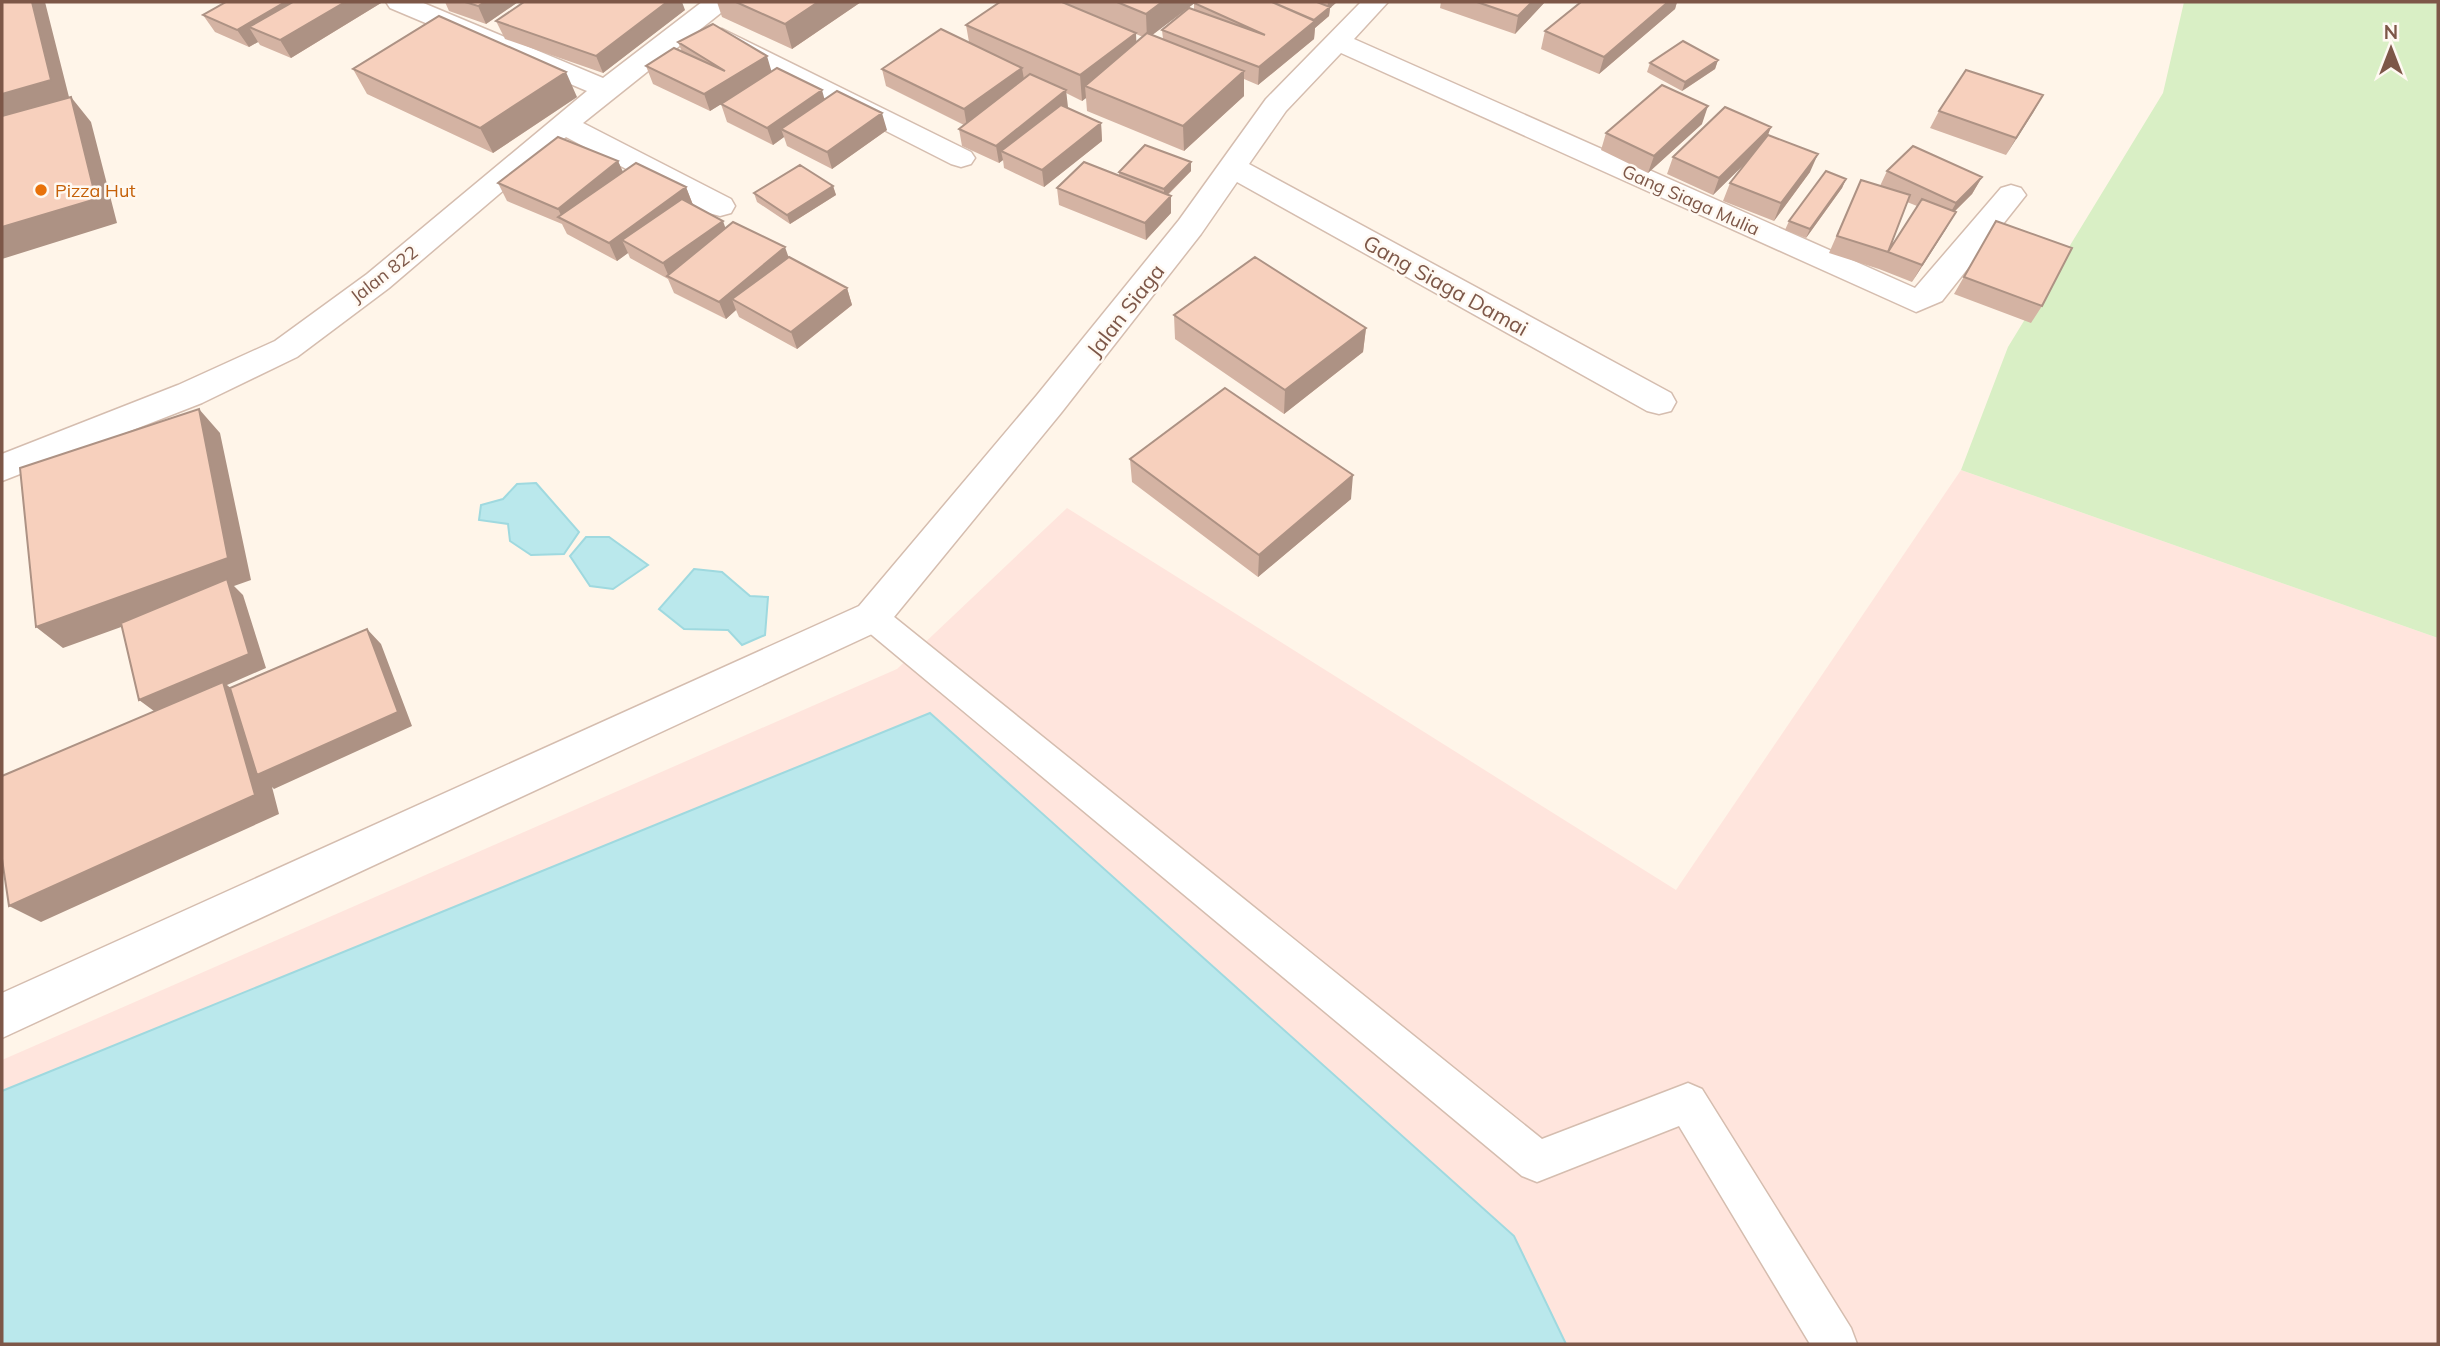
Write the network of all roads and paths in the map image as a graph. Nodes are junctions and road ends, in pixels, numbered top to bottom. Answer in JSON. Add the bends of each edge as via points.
{"nodes":[{"id":1,"x":399,"y":2,"type":"edge"},
{"id":2,"x":718,"y":2,"type":"edge"},
{"id":3,"x":1375,"y":2,"type":"edge"},
{"id":4,"x":692,"y":21,"type":"junction"},
{"id":5,"x":1336,"y":41,"type":"junction"},
{"id":6,"x":606,"y":89,"type":"junction"},
{"id":7,"x":565,"y":125,"type":"junction"},
{"id":8,"x":961,"y":158,"type":"edge"},
{"id":9,"x":1232,"y":167,"type":"junction"},
{"id":10,"x":2011,"y":195,"type":"dead end"},
{"id":11,"x":720,"y":206,"type":"dead end"},
{"id":12,"x":1660,"y":402,"type":"dead end"},
{"id":13,"x":2,"y":468,"type":"edge"},
{"id":14,"x":872,"y":617,"type":"junction"},
{"id":15,"x":2,"y":1016,"type":"edge"},
{"id":16,"x":1835,"y":1344,"type":"edge"}],
"edges":[{"from":1,"to":6,"type":"street"},
{"from":2,"to":4,"type":"street","name":"Jalan 822"},
{"from":3,"to":5,"type":"street","name":"Jalan Siaga"},
{"from":4,"to":6,"type":"street","name":"Jalan 822"},
{"from":4,"to":8,"type":"street"},
{"from":5,"to":9,"type":"street","name":"Jalan Siaga","via":[[1263,99]]},
{"from":5,"to":10,"type":"street","name":"Gang Siaga Mulia","via":[[1916,301],[1931,293]]},
{"from":6,"to":7,"type":"street","name":"Jalan 822"},
{"from":7,"to":11,"type":"street"},
{"from":7,"to":13,"type":"street","name":"Jalan 822","via":[[379,281],[286,348],[190,394]]},
{"from":9,"to":12,"type":"street","name":"Gang Siaga Damai"},
{"from":9,"to":14,"type":"street","name":"Jalan Siaga","via":[[1049,404]]},
{"from":14,"to":15,"type":"street"},
{"from":14,"to":16,"type":"lane","via":[[1536,1161],[1688,1103]]}]}
